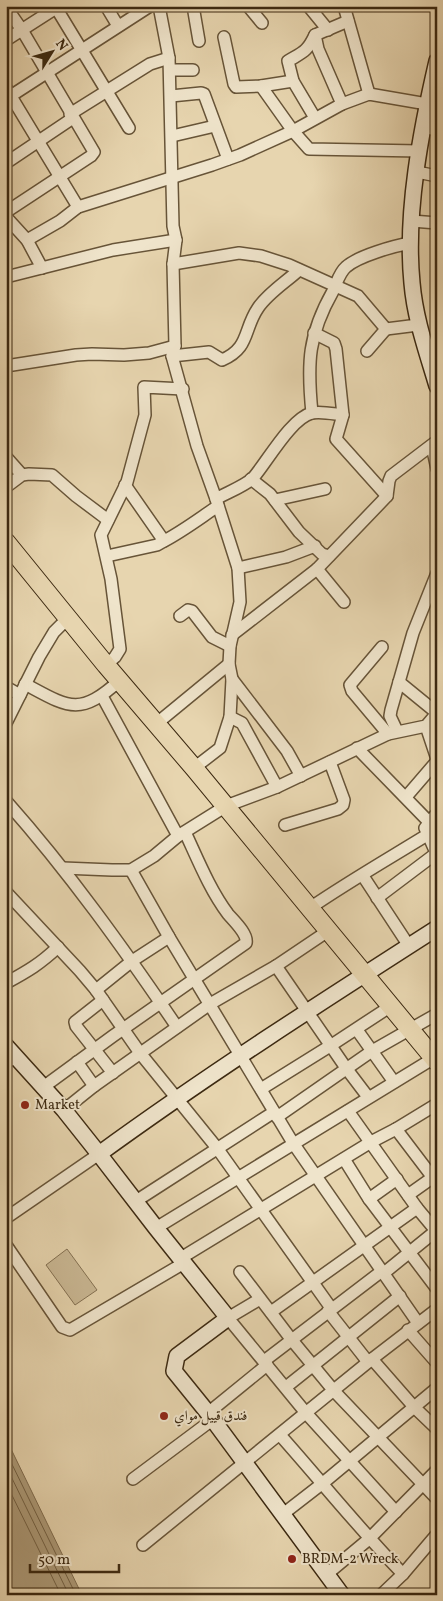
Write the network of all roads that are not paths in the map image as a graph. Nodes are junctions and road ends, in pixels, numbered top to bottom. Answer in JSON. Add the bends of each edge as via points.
{"nodes":[{"id":1,"x":106,"y":6,"type":"edge"},
{"id":2,"x":150,"y":6,"type":"edge"},
{"id":3,"x":159,"y":6,"type":"edge"},
{"id":4,"x":194,"y":6,"type":"edge"},
{"id":5,"x":248,"y":6,"type":"edge"},
{"id":6,"x":312,"y":6,"type":"edge"},
{"id":7,"x":344,"y":6,"type":"edge"},
{"id":8,"x":6,"y":7,"type":"edge"},
{"id":9,"x":57,"y":7,"type":"edge"},
{"id":10,"x":348,"y":21,"type":"junction"},
{"id":11,"x":262,"y":23,"type":"dead end"},
{"id":12,"x":118,"y":26,"type":"junction"},
{"id":13,"x":22,"y":30,"type":"junction"},
{"id":14,"x":328,"y":30,"type":"junction"},
{"id":15,"x":314,"y":35,"type":"junction"},
{"id":16,"x":224,"y":37,"type":"dead end"},
{"id":17,"x":6,"y":40,"type":"edge"},
{"id":18,"x":199,"y":40,"type":"dead end"},
{"id":19,"x":82,"y":50,"type":"junction"},
{"id":20,"x":437,"y":61,"type":"edge"},
{"id":21,"x":169,"y":64,"type":"junction"},
{"id":22,"x":193,"y":70,"type":"dead end"},
{"id":23,"x":46,"y":74,"type":"junction"},
{"id":24,"x":293,"y":81,"type":"junction"},
{"id":25,"x":261,"y":86,"type":"junction"},
{"id":26,"x":106,"y":90,"type":"junction"},
{"id":27,"x":8,"y":94,"type":"edge"},
{"id":28,"x":369,"y":94,"type":"junction"},
{"id":29,"x":170,"y":96,"type":"junction"},
{"id":30,"x":342,"y":104,"type":"junction"},
{"id":31,"x":427,"y":104,"type":"junction"},
{"id":32,"x":71,"y":116,"type":"junction"},
{"id":33,"x":315,"y":118,"type":"junction"},
{"id":34,"x":215,"y":126,"type":"junction"},
{"id":35,"x":129,"y":128,"type":"dead end"},
{"id":36,"x":430,"y":129,"type":"edge"},
{"id":37,"x":293,"y":132,"type":"junction"},
{"id":38,"x":172,"y":136,"type":"junction"},
{"id":39,"x":38,"y":141,"type":"junction"},
{"id":40,"x":420,"y":151,"type":"junction"},
{"id":41,"x":228,"y":159,"type":"junction"},
{"id":42,"x":6,"y":163,"type":"edge"},
{"id":43,"x":417,"y":172,"type":"junction"},
{"id":44,"x":61,"y":176,"type":"junction"},
{"id":45,"x":437,"y":176,"type":"edge"},
{"id":46,"x":172,"y":178,"type":"junction"},
{"id":47,"x":78,"y":207,"type":"junction"},
{"id":48,"x":6,"y":212,"type":"edge"},
{"id":49,"x":6,"y":217,"type":"edge"},
{"id":50,"x":412,"y":221,"type":"junction"},
{"id":51,"x":437,"y":223,"type":"edge"},
{"id":52,"x":27,"y":240,"type":"junction"},
{"id":53,"x":176,"y":240,"type":"junction"},
{"id":54,"x":410,"y":243,"type":"junction"},
{"id":55,"x":173,"y":264,"type":"junction"},
{"id":56,"x":42,"y":268,"type":"junction"},
{"id":57,"x":299,"y":270,"type":"junction"},
{"id":58,"x":6,"y":278,"type":"edge"},
{"id":59,"x":336,"y":286,"type":"junction"},
{"id":60,"x":418,"y":325,"type":"junction"},
{"id":61,"x":386,"y":329,"type":"junction"},
{"id":62,"x":314,"y":333,"type":"junction"},
{"id":63,"x":173,"y":351,"type":"junction"},
{"id":64,"x":367,"y":351,"type":"dead end"},
{"id":65,"x":6,"y":366,"type":"edge"},
{"id":66,"x":437,"y":386,"type":"edge"},
{"id":67,"x":183,"y":389,"type":"junction"},
{"id":68,"x":312,"y":413,"type":"junction"},
{"id":69,"x":343,"y":415,"type":"junction"},
{"id":70,"x":434,"y":443,"type":"edge"},
{"id":71,"x":6,"y":457,"type":"edge"},
{"id":72,"x":437,"y":469,"type":"edge"},
{"id":73,"x":22,"y":475,"type":"junction"},
{"id":74,"x":251,"y":479,"type":"junction"},
{"id":75,"x":126,"y":485,"type":"junction"},
{"id":76,"x":6,"y":487,"type":"edge"},
{"id":77,"x":325,"y":489,"type":"dead end"},
{"id":78,"x":387,"y":496,"type":"junction"},
{"id":79,"x":275,"y":500,"type":"junction"},
{"id":80,"x":217,"y":502,"type":"junction"},
{"id":81,"x":108,"y":520,"type":"junction"},
{"id":82,"x":164,"y":542,"type":"junction"},
{"id":83,"x":315,"y":546,"type":"junction"},
{"id":84,"x":8,"y":548,"type":"edge"},
{"id":85,"x":107,"y":556,"type":"junction"},
{"id":86,"x":329,"y":556,"type":"junction"},
{"id":87,"x":238,"y":568,"type":"junction"},
{"id":88,"x":317,"y":569,"type":"junction"},
{"id":89,"x":437,"y":573,"type":"edge"},
{"id":90,"x":433,"y":592,"type":"edge"},
{"id":91,"x":344,"y":602,"type":"dead end"},
{"id":92,"x":180,"y":616,"type":"dead end"},
{"id":93,"x":68,"y":618,"type":"junction"},
{"id":94,"x":231,"y":640,"type":"junction"},
{"id":95,"x":382,"y":648,"type":"dead end"},
{"id":96,"x":229,"y":664,"type":"junction"},
{"id":97,"x":106,"y":665,"type":"junction"},
{"id":98,"x":232,"y":679,"type":"junction"},
{"id":99,"x":119,"y":681,"type":"junction"},
{"id":100,"x":400,"y":682,"type":"junction"},
{"id":101,"x":6,"y":687,"type":"edge"},
{"id":102,"x":22,"y":689,"type":"junction"},
{"id":103,"x":102,"y":696,"type":"junction"},
{"id":104,"x":437,"y":713,"type":"edge"},
{"id":105,"x":230,"y":717,"type":"junction"},
{"id":106,"x":6,"y":723,"type":"edge"},
{"id":107,"x":156,"y":724,"type":"junction"},
{"id":108,"x":426,"y":726,"type":"junction"},
{"id":109,"x":392,"y":733,"type":"junction"},
{"id":110,"x":357,"y":748,"type":"junction"},
{"id":111,"x":437,"y":760,"type":"edge"},
{"id":112,"x":330,"y":762,"type":"junction"},
{"id":113,"x":194,"y":768,"type":"junction"},
{"id":114,"x":301,"y":776,"type":"junction"},
{"id":115,"x":277,"y":787,"type":"junction"},
{"id":116,"x":406,"y":797,"type":"junction"},
{"id":117,"x":6,"y":801,"type":"edge"},
{"id":118,"x":226,"y":806,"type":"junction"},
{"id":119,"x":437,"y":813,"type":"edge"},
{"id":120,"x":428,"y":822,"type":"junction"},
{"id":121,"x":285,"y":824,"type":"dead end"},
{"id":122,"x":182,"y":834,"type":"junction"},
{"id":123,"x":427,"y":835,"type":"junction"},
{"id":124,"x":437,"y":855,"type":"edge"},
{"id":125,"x":63,"y":868,"type":"junction"},
{"id":126,"x":131,"y":870,"type":"junction"},
{"id":127,"x":362,"y":876,"type":"junction"},
{"id":128,"x":6,"y":892,"type":"edge"},
{"id":129,"x":377,"y":898,"type":"junction"},
{"id":130,"x":310,"y":908,"type":"junction"},
{"id":131,"x":437,"y":928,"type":"edge"},
{"id":132,"x":328,"y":931,"type":"junction"},
{"id":133,"x":169,"y":937,"type":"junction"},
{"id":134,"x":58,"y":946,"type":"junction"},
{"id":135,"x":409,"y":946,"type":"junction"},
{"id":136,"x":132,"y":961,"type":"junction"},
{"id":137,"x":276,"y":966,"type":"junction"},
{"id":138,"x":364,"y":975,"type":"junction"},
{"id":139,"x":194,"y":979,"type":"junction"},
{"id":140,"x":6,"y":983,"type":"edge"},
{"id":141,"x":96,"y":990,"type":"junction"},
{"id":142,"x":103,"y":1000,"type":"junction"},
{"id":143,"x":161,"y":1003,"type":"junction"},
{"id":144,"x":210,"y":1004,"type":"junction"},
{"id":145,"x":391,"y":1006,"type":"junction"},
{"id":146,"x":306,"y":1012,"type":"junction"},
{"id":147,"x":437,"y":1014,"type":"edge"},
{"id":148,"x":177,"y":1027,"type":"junction"},
{"id":149,"x":123,"y":1028,"type":"junction"},
{"id":150,"x":410,"y":1029,"type":"junction"},
{"id":151,"x":356,"y":1030,"type":"junction"},
{"id":152,"x":330,"y":1046,"type":"junction"},
{"id":153,"x":95,"y":1049,"type":"junction"},
{"id":154,"x":372,"y":1051,"type":"junction"},
{"id":155,"x":140,"y":1053,"type":"junction"},
{"id":156,"x":9,"y":1055,"type":"edge"},
{"id":157,"x":240,"y":1055,"type":"junction"},
{"id":158,"x":435,"y":1060,"type":"edge"},
{"id":159,"x":78,"y":1062,"type":"junction"},
{"id":160,"x":346,"y":1068,"type":"junction"},
{"id":161,"x":113,"y":1072,"type":"junction"},
{"id":162,"x":394,"y":1082,"type":"junction"},
{"id":163,"x":94,"y":1086,"type":"junction"},
{"id":164,"x":42,"y":1088,"type":"junction"},
{"id":165,"x":261,"y":1089,"type":"junction"},
{"id":166,"x":368,"y":1098,"type":"junction"},
{"id":167,"x":176,"y":1099,"type":"junction"},
{"id":168,"x":437,"y":1104,"type":"edge"},
{"id":169,"x":64,"y":1110,"type":"junction"},
{"id":170,"x":348,"y":1111,"type":"junction"},
{"id":171,"x":275,"y":1115,"type":"junction"},
{"id":172,"x":396,"y":1129,"type":"junction"},
{"id":173,"x":371,"y":1142,"type":"junction"},
{"id":174,"x":293,"y":1143,"type":"junction"},
{"id":175,"x":217,"y":1148,"type":"junction"},
{"id":176,"x":100,"y":1154,"type":"junction"},
{"id":177,"x":344,"y":1159,"type":"junction"},
{"id":178,"x":316,"y":1175,"type":"junction"},
{"id":179,"x":238,"y":1178,"type":"junction"},
{"id":180,"x":397,"y":1179,"type":"junction"},
{"id":181,"x":435,"y":1180,"type":"edge"},
{"id":182,"x":408,"y":1195,"type":"junction"},
{"id":183,"x":369,"y":1199,"type":"junction"},
{"id":184,"x":136,"y":1201,"type":"junction"},
{"id":185,"x":417,"y":1208,"type":"junction"},
{"id":186,"x":261,"y":1210,"type":"junction"},
{"id":187,"x":7,"y":1217,"type":"edge"},
{"id":188,"x":390,"y":1227,"type":"junction"},
{"id":189,"x":156,"y":1228,"type":"junction"},
{"id":190,"x":436,"y":1231,"type":"edge"},
{"id":191,"x":6,"y":1245,"type":"edge"},
{"id":192,"x":365,"y":1245,"type":"junction"},
{"id":193,"x":410,"y":1253,"type":"junction"},
{"id":194,"x":182,"y":1260,"type":"junction"},
{"id":195,"x":240,"y":1272,"type":"dead end"},
{"id":196,"x":383,"y":1272,"type":"junction"},
{"id":197,"x":313,"y":1282,"type":"junction"},
{"id":198,"x":437,"y":1289,"type":"edge"},
{"id":199,"x":400,"y":1296,"type":"junction"},
{"id":200,"x":260,"y":1299,"type":"junction"},
{"id":201,"x":437,"y":1309,"type":"edge"},
{"id":202,"x":329,"y":1310,"type":"junction"},
{"id":203,"x":271,"y":1312,"type":"junction"},
{"id":204,"x":228,"y":1318,"type":"junction"},
{"id":205,"x":418,"y":1323,"type":"junction"},
{"id":206,"x":408,"y":1330,"type":"junction"},
{"id":207,"x":347,"y":1337,"type":"junction"},
{"id":208,"x":291,"y":1339,"type":"junction"},
{"id":209,"x":370,"y":1361,"type":"junction"},
{"id":210,"x":266,"y":1363,"type":"junction"},
{"id":211,"x":437,"y":1363,"type":"edge"},
{"id":212,"x":313,"y":1365,"type":"junction"},
{"id":213,"x":286,"y":1387,"type":"junction"},
{"id":214,"x":437,"y":1388,"type":"edge"},
{"id":215,"x":334,"y":1391,"type":"junction"},
{"id":216,"x":414,"y":1407,"type":"junction"},
{"id":217,"x":306,"y":1413,"type":"junction"},
{"id":218,"x":210,"y":1416,"type":"junction"},
{"id":219,"x":437,"y":1429,"type":"edge"},
{"id":220,"x":280,"y":1435,"type":"junction"},
{"id":221,"x":378,"y":1438,"type":"junction"},
{"id":222,"x":349,"y":1461,"type":"junction"},
{"id":223,"x":244,"y":1463,"type":"junction"},
{"id":224,"x":437,"y":1470,"type":"edge"},
{"id":225,"x":133,"y":1480,"type":"dead end"},
{"id":226,"x":323,"y":1483,"type":"junction"},
{"id":227,"x":423,"y":1485,"type":"junction"},
{"id":228,"x":437,"y":1499,"type":"edge"},
{"id":229,"x":396,"y":1512,"type":"junction"},
{"id":230,"x":283,"y":1514,"type":"junction"},
{"id":231,"x":437,"y":1534,"type":"edge"},
{"id":232,"x":368,"y":1539,"type":"junction"},
{"id":233,"x":143,"y":1545,"type":"dead end"},
{"id":234,"x":327,"y":1574,"type":"junction"},
{"id":235,"x":403,"y":1574,"type":"junction"},
{"id":236,"x":342,"y":1595,"type":"edge"},
{"id":237,"x":382,"y":1595,"type":"edge"}],
"edges":[{"from":1,"to":12,"type":"street"},
{"from":2,"to":12,"type":"street"},
{"from":3,"to":21,"type":"street"},
{"from":4,"to":18,"type":"street"},
{"from":5,"to":11,"type":"street"},
{"from":6,"to":14,"type":"street","via":[[310,8]]},
{"from":7,"to":10,"type":"street"},
{"from":8,"to":13,"type":"street"},
{"from":9,"to":13,"type":"street"},
{"from":9,"to":19,"type":"street"},
{"from":10,"to":14,"type":"street"},
{"from":10,"to":28,"type":"street"},
{"from":12,"to":19,"type":"street"},
{"from":13,"to":17,"type":"street"},
{"from":13,"to":23,"type":"street"},
{"from":14,"to":15,"type":"street"},
{"from":15,"to":24,"type":"street","via":[[309,48],[288,61]]},
{"from":15,"to":30,"type":"street"},
{"from":16,"to":25,"type":"street","via":[[234,84],[239,87]]},
{"from":19,"to":23,"type":"street"},
{"from":19,"to":26,"type":"street"},
{"from":20,"to":31,"type":"street"},
{"from":21,"to":22,"type":"street"},
{"from":21,"to":26,"type":"street","via":[[150,64]]},
{"from":21,"to":29,"type":"street"},
{"from":23,"to":27,"type":"street"},
{"from":23,"to":32,"type":"street"},
{"from":24,"to":25,"type":"street"},
{"from":24,"to":33,"type":"street"},
{"from":25,"to":37,"type":"street"},
{"from":26,"to":32,"type":"street"},
{"from":26,"to":35,"type":"street"},
{"from":27,"to":39,"type":"street"},
{"from":28,"to":30,"type":"street"},
{"from":28,"to":31,"type":"street"},
{"from":29,"to":34,"type":"street","via":[[204,94]]},
{"from":29,"to":38,"type":"street"},
{"from":30,"to":33,"type":"street"},
{"from":31,"to":36,"type":"street"},
{"from":32,"to":39,"type":"street"},
{"from":32,"to":44,"type":"street","via":[[94,152]]},
{"from":33,"to":37,"type":"street"},
{"from":34,"to":38,"type":"street"},
{"from":34,"to":41,"type":"street"},
{"from":36,"to":40,"type":"street"},
{"from":37,"to":40,"type":"street","via":[[310,149]]},
{"from":37,"to":41,"type":"street"},
{"from":38,"to":46,"type":"street"},
{"from":39,"to":42,"type":"street"},
{"from":39,"to":44,"type":"street"},
{"from":40,"to":43,"type":"street"},
{"from":41,"to":46,"type":"street"},
{"from":43,"to":45,"type":"street"},
{"from":43,"to":50,"type":"street"},
{"from":44,"to":47,"type":"street"},
{"from":44,"to":48,"type":"street"},
{"from":46,"to":47,"type":"street"},
{"from":46,"to":53,"type":"street"},
{"from":47,"to":52,"type":"street"},
{"from":49,"to":52,"type":"street"},
{"from":50,"to":51,"type":"street"},
{"from":50,"to":54,"type":"street"},
{"from":52,"to":56,"type":"street"},
{"from":53,"to":55,"type":"street"},
{"from":53,"to":56,"type":"street","via":[[113,250]]},
{"from":54,"to":59,"type":"street","via":[[390,247],[350,264]]},
{"from":54,"to":60,"type":"street"},
{"from":55,"to":57,"type":"street","via":[[239,253],[261,256]]},
{"from":55,"to":63,"type":"street"},
{"from":56,"to":58,"type":"street"},
{"from":57,"to":59,"type":"street"},
{"from":57,"to":63,"type":"street","via":[[260,306],[240,349],[233,355],[222,360],[209,352]]},
{"from":59,"to":61,"type":"street","via":[[358,296]]},
{"from":59,"to":62,"type":"street"},
{"from":60,"to":61,"type":"street"},
{"from":60,"to":66,"type":"street"},
{"from":61,"to":64,"type":"street"},
{"from":62,"to":68,"type":"street","via":[[308,376]]},
{"from":62,"to":69,"type":"street","via":[[334,343]]},
{"from":63,"to":65,"type":"street","via":[[84,354]]},
{"from":63,"to":67,"type":"street"},
{"from":67,"to":75,"type":"street","via":[[144,387],[145,415]]},
{"from":67,"to":80,"type":"street","via":[[197,446]]},
{"from":68,"to":69,"type":"street"},
{"from":68,"to":74,"type":"street","via":[[274,447]]},
{"from":69,"to":78,"type":"street","via":[[336,439]]},
{"from":70,"to":72,"type":"street"},
{"from":70,"to":78,"type":"street","via":[[392,476]]},
{"from":71,"to":73,"type":"street"},
{"from":73,"to":76,"type":"street"},
{"from":73,"to":81,"type":"street","via":[[52,475]]},
{"from":74,"to":79,"type":"street"},
{"from":74,"to":80,"type":"street"},
{"from":75,"to":81,"type":"street"},
{"from":75,"to":82,"type":"street"},
{"from":77,"to":79,"type":"street"},
{"from":78,"to":86,"type":"street"},
{"from":79,"to":83,"type":"street","via":[[299,532]]},
{"from":80,"to":82,"type":"street","via":[[188,528]]},
{"from":80,"to":87,"type":"street"},
{"from":81,"to":85,"type":"street","via":[[101,537]]},
{"from":82,"to":85,"type":"street"},
{"from":83,"to":86,"type":"street"},
{"from":83,"to":87,"type":"street","via":[[286,557]]},
{"from":84,"to":93,"type":"main road"},
{"from":85,"to":97,"type":"street","via":[[120,649]]},
{"from":86,"to":88,"type":"street"},
{"from":87,"to":94,"type":"street","via":[[240,602]]},
{"from":88,"to":91,"type":"street"},
{"from":88,"to":94,"type":"street"},
{"from":89,"to":90,"type":"street"},
{"from":90,"to":100,"type":"street","via":[[413,633]]},
{"from":92,"to":94,"type":"street","via":[[192,611],[212,637]]},
{"from":93,"to":97,"type":"main road"},
{"from":93,"to":102,"type":"street","via":[[48,641]]},
{"from":94,"to":96,"type":"street"},
{"from":95,"to":109,"type":"street","via":[[350,685]]},
{"from":96,"to":98,"type":"street"},
{"from":96,"to":107,"type":"street"},
{"from":97,"to":99,"type":"main road"},
{"from":98,"to":105,"type":"street"},
{"from":98,"to":114,"type":"street","via":[[287,752]]},
{"from":99,"to":103,"type":"street"},
{"from":99,"to":107,"type":"main road"},
{"from":100,"to":104,"type":"street"},
{"from":100,"to":109,"type":"street","via":[[390,716]]},
{"from":101,"to":102,"type":"street"},
{"from":102,"to":103,"type":"street","via":[[67,705]]},
{"from":102,"to":106,"type":"street"},
{"from":103,"to":122,"type":"street"},
{"from":104,"to":108,"type":"street"},
{"from":105,"to":113,"type":"street","via":[[220,748]]},
{"from":105,"to":115,"type":"street","via":[[241,722]]},
{"from":107,"to":113,"type":"main road"},
{"from":108,"to":109,"type":"street"},
{"from":108,"to":111,"type":"street"},
{"from":109,"to":110,"type":"street"},
{"from":110,"to":112,"type":"street"},
{"from":110,"to":116,"type":"street"},
{"from":111,"to":116,"type":"street"},
{"from":112,"to":114,"type":"street"},
{"from":112,"to":121,"type":"street","via":[[343,805]]},
{"from":113,"to":118,"type":"main road"},
{"from":114,"to":115,"type":"street"},
{"from":115,"to":118,"type":"street"},
{"from":116,"to":120,"type":"street"},
{"from":117,"to":125,"type":"street"},
{"from":118,"to":122,"type":"street"},
{"from":118,"to":130,"type":"main road"},
{"from":119,"to":120,"type":"street"},
{"from":120,"to":123,"type":"street","via":[[425,828]]},
{"from":122,"to":126,"type":"street"},
{"from":122,"to":139,"type":"street","via":[[217,896],[247,940]]},
{"from":123,"to":124,"type":"street"},
{"from":123,"to":127,"type":"street"},
{"from":124,"to":129,"type":"street"},
{"from":125,"to":126,"type":"street"},
{"from":125,"to":136,"type":"street"},
{"from":126,"to":133,"type":"street"},
{"from":127,"to":129,"type":"street"},
{"from":127,"to":130,"type":"street"},
{"from":128,"to":134,"type":"street"},
{"from":129,"to":135,"type":"street"},
{"from":130,"to":132,"type":"main road"},
{"from":131,"to":135,"type":"street"},
{"from":132,"to":137,"type":"street"},
{"from":132,"to":138,"type":"main road"},
{"from":133,"to":136,"type":"street"},
{"from":133,"to":139,"type":"street"},
{"from":134,"to":140,"type":"street","via":[[41,963]]},
{"from":134,"to":141,"type":"street"},
{"from":135,"to":138,"type":"street"},
{"from":136,"to":141,"type":"street"},
{"from":136,"to":143,"type":"street"},
{"from":137,"to":144,"type":"street"},
{"from":137,"to":146,"type":"street"},
{"from":138,"to":145,"type":"main road"},
{"from":138,"to":146,"type":"street"},
{"from":139,"to":143,"type":"street"},
{"from":139,"to":144,"type":"street"},
{"from":141,"to":142,"type":"street"},
{"from":142,"to":149,"type":"street"},
{"from":142,"to":153,"type":"street","via":[[75,1022]]},
{"from":143,"to":148,"type":"street"},
{"from":143,"to":149,"type":"street"},
{"from":144,"to":148,"type":"street"},
{"from":144,"to":157,"type":"street"},
{"from":145,"to":150,"type":"main road"},
{"from":145,"to":151,"type":"street"},
{"from":146,"to":152,"type":"street"},
{"from":146,"to":157,"type":"street"},
{"from":147,"to":150,"type":"street"},
{"from":148,"to":155,"type":"street"},
{"from":149,"to":153,"type":"street"},
{"from":149,"to":155,"type":"street"},
{"from":150,"to":154,"type":"street"},
{"from":150,"to":158,"type":"main road"},
{"from":151,"to":152,"type":"street"},
{"from":151,"to":154,"type":"street"},
{"from":152,"to":160,"type":"street"},
{"from":152,"to":165,"type":"street"},
{"from":153,"to":159,"type":"street"},
{"from":153,"to":161,"type":"street"},
{"from":154,"to":160,"type":"street"},
{"from":154,"to":162,"type":"street"},
{"from":155,"to":161,"type":"street"},
{"from":155,"to":167,"type":"street"},
{"from":156,"to":164,"type":"street"},
{"from":157,"to":165,"type":"street"},
{"from":157,"to":167,"type":"street"},
{"from":158,"to":162,"type":"street"},
{"from":159,"to":163,"type":"street"},
{"from":159,"to":164,"type":"street"},
{"from":160,"to":166,"type":"street"},
{"from":160,"to":171,"type":"street"},
{"from":161,"to":163,"type":"street"},
{"from":162,"to":166,"type":"street"},
{"from":163,"to":169,"type":"street"},
{"from":164,"to":169,"type":"street"},
{"from":165,"to":171,"type":"street"},
{"from":166,"to":170,"type":"street"},
{"from":167,"to":175,"type":"street"},
{"from":167,"to":176,"type":"street"},
{"from":168,"to":172,"type":"street"},
{"from":169,"to":176,"type":"street"},
{"from":170,"to":173,"type":"street"},
{"from":170,"to":174,"type":"street"},
{"from":171,"to":174,"type":"street"},
{"from":171,"to":175,"type":"street"},
{"from":172,"to":173,"type":"street"},
{"from":172,"to":181,"type":"street"},
{"from":173,"to":177,"type":"street"},
{"from":173,"to":180,"type":"street"},
{"from":174,"to":178,"type":"street"},
{"from":174,"to":179,"type":"street"},
{"from":175,"to":179,"type":"street"},
{"from":175,"to":184,"type":"street"},
{"from":176,"to":184,"type":"street"},
{"from":176,"to":187,"type":"street"},
{"from":177,"to":178,"type":"street"},
{"from":177,"to":183,"type":"street"},
{"from":178,"to":186,"type":"street"},
{"from":178,"to":192,"type":"street"},
{"from":179,"to":186,"type":"street"},
{"from":179,"to":189,"type":"street"},
{"from":180,"to":182,"type":"street"},
{"from":180,"to":183,"type":"street"},
{"from":181,"to":182,"type":"street"},
{"from":182,"to":185,"type":"street"},
{"from":183,"to":188,"type":"street"},
{"from":184,"to":189,"type":"street"},
{"from":185,"to":188,"type":"street"},
{"from":185,"to":190,"type":"street"},
{"from":186,"to":194,"type":"street"},
{"from":186,"to":197,"type":"street"},
{"from":188,"to":192,"type":"street"},
{"from":188,"to":193,"type":"street"},
{"from":189,"to":194,"type":"street"},
{"from":190,"to":193,"type":"street"},
{"from":191,"to":194,"type":"street","via":[[66,1330]]},
{"from":192,"to":196,"type":"street"},
{"from":192,"to":197,"type":"street"},
{"from":193,"to":196,"type":"street"},
{"from":193,"to":198,"type":"street"},
{"from":194,"to":204,"type":"street"},
{"from":195,"to":200,"type":"street"},
{"from":196,"to":199,"type":"street"},
{"from":196,"to":202,"type":"street"},
{"from":197,"to":202,"type":"street"},
{"from":197,"to":203,"type":"street"},
{"from":199,"to":205,"type":"street"},
{"from":199,"to":207,"type":"street"},
{"from":200,"to":203,"type":"street"},
{"from":200,"to":204,"type":"street"},
{"from":201,"to":205,"type":"street"},
{"from":202,"to":207,"type":"street"},
{"from":202,"to":208,"type":"street"},
{"from":203,"to":208,"type":"street"},
{"from":204,"to":210,"type":"street"},
{"from":204,"to":218,"type":"street","via":[[177,1356],[174,1365],[174,1370]]},
{"from":205,"to":206,"type":"street"},
{"from":206,"to":209,"type":"street"},
{"from":206,"to":211,"type":"street"},
{"from":207,"to":209,"type":"street"},
{"from":207,"to":212,"type":"street"},
{"from":208,"to":210,"type":"street"},
{"from":208,"to":212,"type":"street"},
{"from":209,"to":215,"type":"street"},
{"from":209,"to":216,"type":"street"},
{"from":210,"to":213,"type":"street"},
{"from":210,"to":218,"type":"street"},
{"from":212,"to":213,"type":"street"},
{"from":212,"to":215,"type":"street"},
{"from":213,"to":217,"type":"street"},
{"from":214,"to":216,"type":"street"},
{"from":215,"to":217,"type":"street"},
{"from":215,"to":221,"type":"street"},
{"from":216,"to":219,"type":"street"},
{"from":216,"to":221,"type":"street"},
{"from":217,"to":220,"type":"street"},
{"from":217,"to":222,"type":"street"},
{"from":218,"to":223,"type":"street"},
{"from":218,"to":225,"type":"street"},
{"from":220,"to":223,"type":"street"},
{"from":220,"to":226,"type":"street"},
{"from":221,"to":222,"type":"street"},
{"from":221,"to":227,"type":"street"},
{"from":222,"to":226,"type":"street"},
{"from":222,"to":229,"type":"street"},
{"from":223,"to":230,"type":"street"},
{"from":223,"to":233,"type":"street"},
{"from":224,"to":227,"type":"street"},
{"from":226,"to":230,"type":"street"},
{"from":226,"to":232,"type":"street"},
{"from":227,"to":228,"type":"street"},
{"from":227,"to":229,"type":"street"},
{"from":229,"to":232,"type":"street"},
{"from":230,"to":234,"type":"street"},
{"from":231,"to":235,"type":"street"},
{"from":232,"to":234,"type":"street"},
{"from":232,"to":235,"type":"street"},
{"from":234,"to":236,"type":"street"},
{"from":235,"to":237,"type":"street"}]}
